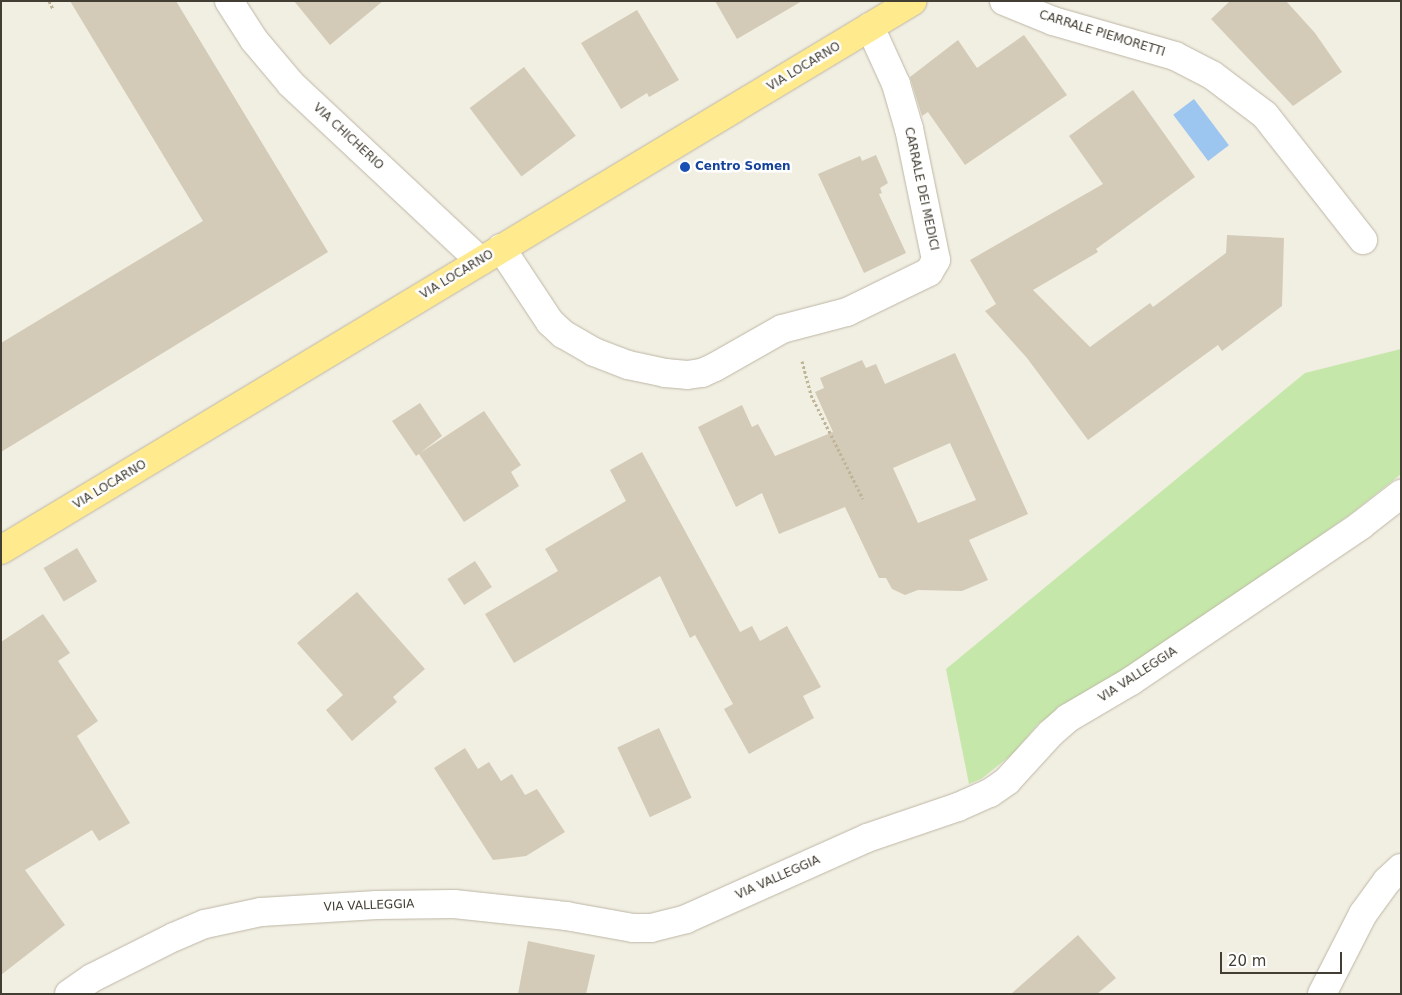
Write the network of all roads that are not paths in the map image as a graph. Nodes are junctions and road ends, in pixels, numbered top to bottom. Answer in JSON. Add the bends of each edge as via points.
{"nodes":[{"id":1,"x":229,"y":1,"type":"edge"},
{"id":2,"x":913,"y":1,"type":"edge"},
{"id":3,"x":1004,"y":1,"type":"edge"},
{"id":4,"x":870,"y":27,"type":"junction"},
{"id":5,"x":1363,"y":240,"type":"dead end"},
{"id":6,"x":490,"y":255,"type":"junction"},
{"id":7,"x":1401,"y":494,"type":"edge"},
{"id":8,"x":1,"y":550,"type":"edge"},
{"id":9,"x":1401,"y":868,"type":"edge"},
{"id":10,"x":68,"y":994,"type":"edge"},
{"id":11,"x":1322,"y":994,"type":"edge"}],
"edges":[{"from":1,"to":6,"type":"street","name":"VIA CHICHERIO","via":[[254,40],[291,84]]},
{"from":2,"to":4,"type":"main road","name":"VIA LOCARNO"},
{"from":3,"to":5,"type":"street","name":"CARRALE PIEMORETTI","via":[[1053,21],[1175,56],[1212,75],[1265,115]]},
{"from":4,"to":6,"type":"main road","name":"VIA LOCARNO"},
{"from":4,"to":6,"type":"street","name":"CARRALE DEI MEDICI","via":[[896,84],[910,129],[936,260],[928,272],[907,285],[847,312],[782,329],[715,367],[687,375],[628,365],[594,352],[562,334]]},
{"from":6,"to":8,"type":"main road","name":"VIA LOCARNO"},
{"from":7,"to":10,"type":"street","name":"VIA VALLEGGIA","via":[[1361,525],[1139,675],[1068,718],[1007,782],[990,793],[867,838],[686,920],[651,928],[633,928],[566,916],[454,904],[261,912],[205,924],[174,937],[92,978]]},
{"from":9,"to":11,"type":"street","via":[[1387,881],[1363,914]]}]}
